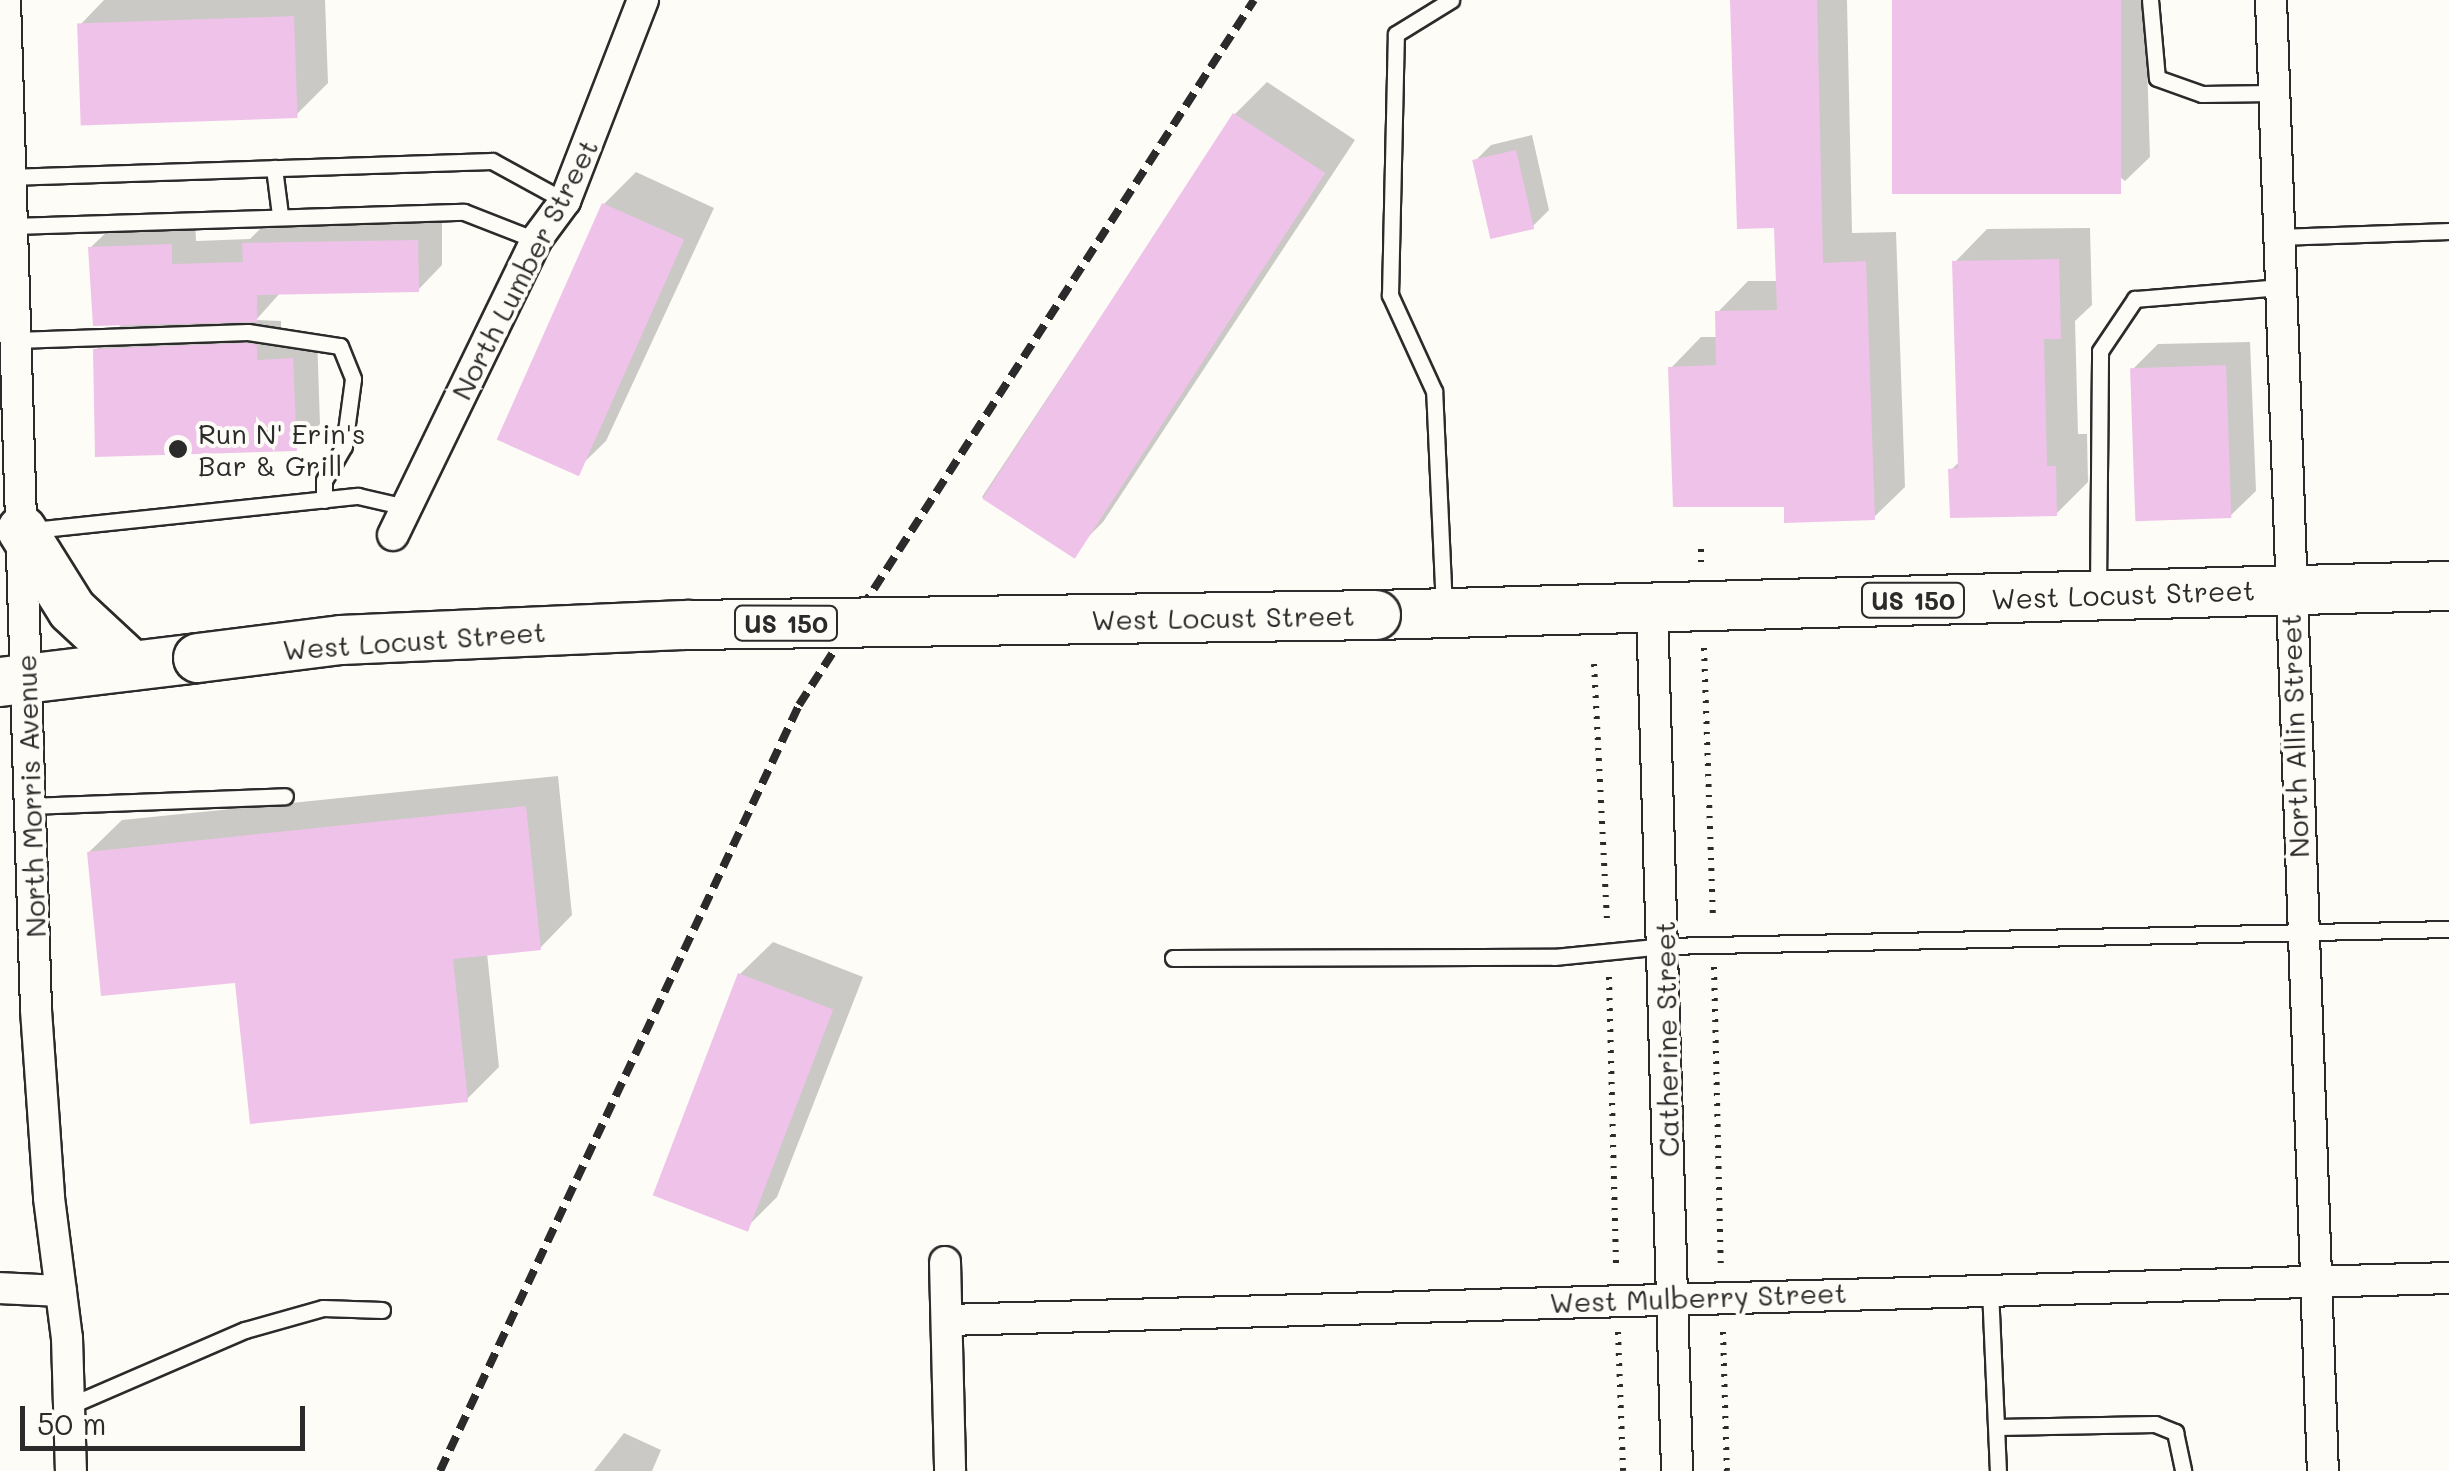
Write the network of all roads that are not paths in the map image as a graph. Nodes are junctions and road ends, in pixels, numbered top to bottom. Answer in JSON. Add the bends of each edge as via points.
{"nodes":[{"id":1,"x":5,"y":0,"type":"edge"},
{"id":2,"x":644,"y":0,"type":"edge"},
{"id":3,"x":1451,"y":0,"type":"edge"},
{"id":4,"x":2150,"y":0,"type":"edge"},
{"id":5,"x":2271,"y":0,"type":"edge"},
{"id":6,"x":2274,"y":93,"type":"junction"},
{"id":7,"x":274,"y":168,"type":"junction"},
{"id":8,"x":8,"y":178,"type":"junction"},
{"id":9,"x":565,"y":201,"type":"junction"},
{"id":10,"x":280,"y":215,"type":"junction"},
{"id":11,"x":13,"y":226,"type":"junction"},
{"id":12,"x":2449,"y":231,"type":"edge"},
{"id":13,"x":2278,"y":237,"type":"junction"},
{"id":14,"x":536,"y":240,"type":"junction"},
{"id":15,"x":2280,"y":286,"type":"junction"},
{"id":16,"x":16,"y":340,"type":"junction"},
{"id":17,"x":324,"y":500,"type":"junction"},
{"id":18,"x":400,"y":521,"type":"joint"},
{"id":19,"x":22,"y":530,"type":"junction"},
{"id":20,"x":2449,"y":586,"type":"edge"},
{"id":21,"x":2289,"y":589,"type":"junction"},
{"id":22,"x":2098,"y":594,"type":"junction"},
{"id":23,"x":1652,"y":606,"type":"junction"},
{"id":24,"x":1444,"y":612,"type":"junction"},
{"id":25,"x":132,"y":666,"type":"junction"},
{"id":26,"x":13,"y":680,"type":"edge"},
{"id":27,"x":284,"y":796,"type":"dead end"},
{"id":28,"x":30,"y":806,"type":"junction"},
{"id":29,"x":2449,"y":929,"type":"edge"},
{"id":30,"x":2301,"y":935,"type":"junction"},
{"id":31,"x":1664,"y":946,"type":"junction"},
{"id":32,"x":1173,"y":958,"type":"dead end"},
{"id":33,"x":945,"y":1262,"type":"dead end"},
{"id":34,"x":2449,"y":1278,"type":"edge"},
{"id":35,"x":2314,"y":1281,"type":"junction"},
{"id":36,"x":0,"y":1288,"type":"edge"},
{"id":37,"x":1990,"y":1289,"type":"junction"},
{"id":38,"x":61,"y":1292,"type":"junction"},
{"id":39,"x":1672,"y":1298,"type":"junction"},
{"id":40,"x":382,"y":1310,"type":"dead end"},
{"id":41,"x":947,"y":1320,"type":"junction"},
{"id":42,"x":69,"y":1406,"type":"junction"},
{"id":43,"x":1997,"y":1427,"type":"junction"},
{"id":44,"x":71,"y":1471,"type":"edge"},
{"id":45,"x":950,"y":1471,"type":"edge"},
{"id":46,"x":1677,"y":1471,"type":"edge"},
{"id":47,"x":1998,"y":1471,"type":"edge"},
{"id":48,"x":2183,"y":1471,"type":"edge"},
{"id":49,"x":2323,"y":1471,"type":"edge"}],
"edges":[{"from":1,"to":8,"type":"street","name":"North Morris Avenue"},
{"from":2,"to":9,"type":"street","name":"North Lumber Street"},
{"from":3,"to":24,"type":"lane","via":[[1396,34],[1390,295],[1434,391]]},
{"from":4,"to":6,"type":"lane","via":[[2156,78],[2202,94]]},
{"from":5,"to":6,"type":"street","name":"North Allin Street"},
{"from":6,"to":13,"type":"street","name":"North Allin Street"},
{"from":7,"to":8,"type":"lane"},
{"from":7,"to":9,"type":"lane","via":[[492,161]]},
{"from":7,"to":10,"type":"lane"},
{"from":8,"to":11,"type":"street","name":"North Morris Avenue"},
{"from":9,"to":14,"type":"street","name":"North Lumber Street"},
{"from":10,"to":11,"type":"lane"},
{"from":10,"to":14,"type":"lane","via":[[464,212]]},
{"from":11,"to":16,"type":"street","name":"North Morris Avenue"},
{"from":12,"to":13,"type":"lane"},
{"from":13,"to":15,"type":"street","name":"North Allin Street"},
{"from":14,"to":18,"type":"street","name":"North Lumber Street"},
{"from":15,"to":21,"type":"street","name":"North Allin Street"},
{"from":15,"to":22,"type":"lane","via":[[2135,299],[2100,351]]},
{"from":16,"to":17,"type":"lane","via":[[248,332],[340,346],[353,378],[344,446],[324,480]]},
{"from":16,"to":19,"type":"street","name":"North Morris Avenue"},
{"from":17,"to":18,"type":"lane","via":[[358,496]]},
{"from":17,"to":19,"type":"lane"},
{"from":19,"to":25,"type":"main road","via":[[72,610]]},
{"from":19,"to":26,"type":"street","name":"North Morris Avenue"},
{"from":20,"to":21,"type":"main road","name":"West Locust Street","number":"US 150"},
{"from":21,"to":22,"type":"main road","name":"West Locust Street","number":"US 150"},
{"from":21,"to":30,"type":"street","name":"North Allin Street"},
{"from":22,"to":23,"type":"main road","name":"West Locust Street","number":"US 150"},
{"from":23,"to":24,"type":"main road","name":"West Locust Street","number":"US 150"},
{"from":23,"to":31,"type":"street","name":"Catherine Street"},
{"from":24,"to":25,"type":"main road","name":"West Locust Street","number":"US 150","bridge":true,"via":[[689,625],[341,640]]},
{"from":25,"to":26,"type":"main road","name":"West Locust Street","number":"US 150"},
{"from":26,"to":28,"type":"street","name":"North Morris Avenue"},
{"from":27,"to":28,"type":"lane"},
{"from":28,"to":38,"type":"street","name":"North Morris Avenue","via":[[36,1010]]},
{"from":29,"to":30,"type":"lane"},
{"from":30,"to":31,"type":"lane"},
{"from":30,"to":35,"type":"street","name":"North Allin Street"},
{"from":31,"to":32,"type":"lane"},
{"from":31,"to":39,"type":"street","name":"Catherine Street"},
{"from":33,"to":41,"type":"street"},
{"from":34,"to":35,"type":"street","name":"West Mulberry Street"},
{"from":35,"to":37,"type":"street","name":"West Mulberry Street"},
{"from":35,"to":49,"type":"street","name":"North Allin Street"},
{"from":36,"to":38,"type":"street"},
{"from":37,"to":39,"type":"street","name":"West Mulberry Street"},
{"from":37,"to":43,"type":"lane"},
{"from":38,"to":42,"type":"street","name":"North Morris Avenue"},
{"from":39,"to":41,"type":"street","name":"West Mulberry Street"},
{"from":39,"to":46,"type":"street","name":"Catherine Street"},
{"from":40,"to":42,"type":"lane","via":[[323,1308],[245,1330]]},
{"from":41,"to":45,"type":"street"},
{"from":42,"to":44,"type":"street","name":"North Morris Avenue"},
{"from":43,"to":47,"type":"lane"},
{"from":43,"to":48,"type":"lane","via":[[2154,1424],[2175,1432]]}]}
